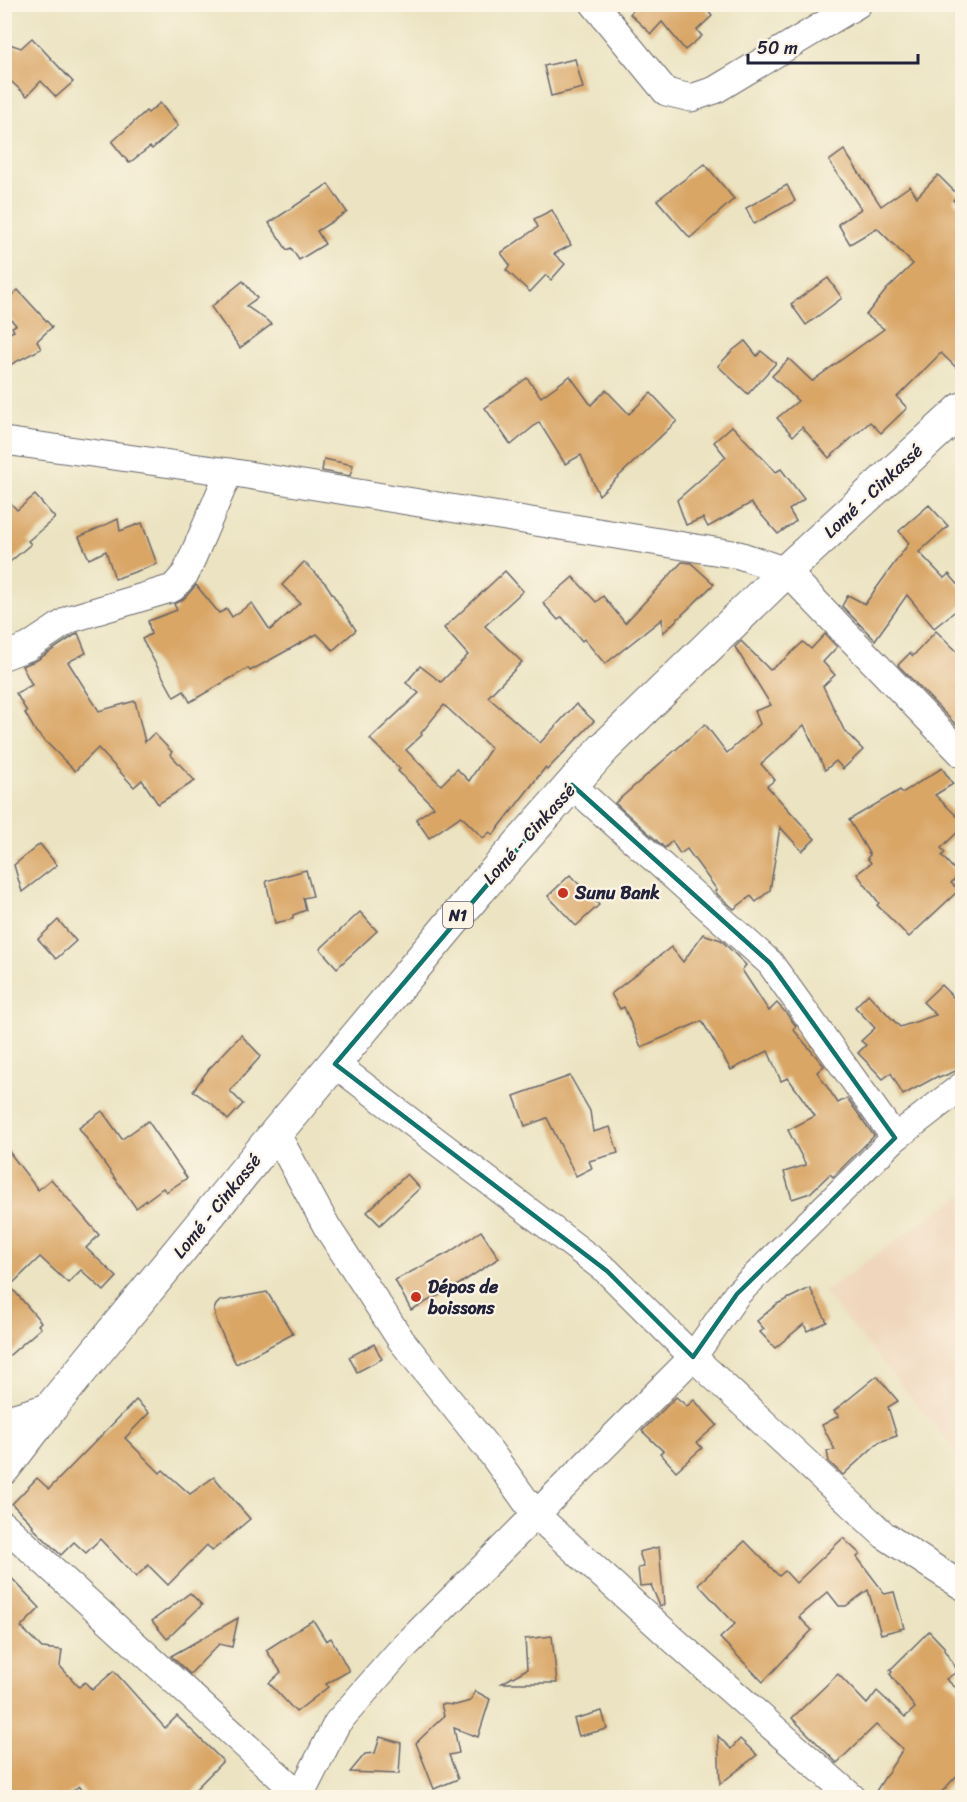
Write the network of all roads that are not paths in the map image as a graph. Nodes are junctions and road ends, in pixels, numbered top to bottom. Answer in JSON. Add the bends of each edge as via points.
{"nodes":[{"id":1,"x":594,"y":4,"type":"edge"},
{"id":2,"x":858,"y":4,"type":"edge"},
{"id":3,"x":963,"y":409,"type":"edge"},
{"id":4,"x":4,"y":441,"type":"edge"},
{"id":5,"x":229,"y":472,"type":"junction"},
{"id":6,"x":786,"y":571,"type":"junction"},
{"id":7,"x":4,"y":656,"type":"edge"},
{"id":8,"x":963,"y":754,"type":"edge"},
{"id":9,"x":572,"y":785,"type":"junction"},
{"id":10,"x":335,"y":1064,"type":"junction"},
{"id":11,"x":963,"y":1086,"type":"edge"},
{"id":12,"x":276,"y":1133,"type":"junction"},
{"id":13,"x":895,"y":1138,"type":"junction"},
{"id":14,"x":693,"y":1357,"type":"junction"},
{"id":15,"x":52,"y":1406,"type":"junction"},
{"id":16,"x":4,"y":1420,"type":"edge"},
{"id":17,"x":4,"y":1468,"type":"edge"},
{"id":18,"x":535,"y":1514,"type":"junction"},
{"id":19,"x":4,"y":1525,"type":"edge"},
{"id":20,"x":963,"y":1587,"type":"edge"},
{"id":21,"x":302,"y":1796,"type":"edge"},
{"id":22,"x":853,"y":1797,"type":"edge"}],
"edges":[{"from":1,"to":2,"type":"street","via":[[666,92],[691,98],[715,90]]},
{"from":3,"to":6,"type":"highway","name":"Lomé - Cinkassé","number":"N1"},
{"from":4,"to":5,"type":"street"},
{"from":5,"to":6,"type":"street","via":[[739,555]]},
{"from":5,"to":7,"type":"street","via":[[186,573],[173,588],[70,619],[28,647]]},
{"from":6,"to":8,"type":"street"},
{"from":6,"to":9,"type":"highway","name":"Lomé - Cinkassé","number":"N1","via":[[604,748]]},
{"from":9,"to":10,"type":"highway","name":"Lomé - Cinkassé","number":"N1"},
{"from":9,"to":13,"type":"street","via":[[770,963]]},
{"from":10,"to":12,"type":"highway","name":"Lomé - Cinkassé","number":"N1"},
{"from":10,"to":14,"type":"street","via":[[607,1271]]},
{"from":11,"to":13,"type":"street"},
{"from":12,"to":15,"type":"highway","name":"Lomé - Cinkassé","number":"N1"},
{"from":12,"to":18,"type":"street","via":[[327,1227],[401,1340],[489,1449]]},
{"from":13,"to":14,"type":"street","via":[[737,1294]]},
{"from":14,"to":18,"type":"street"},
{"from":14,"to":20,"type":"street","via":[[884,1535]]},
{"from":15,"to":16,"type":"street"},
{"from":15,"to":17,"type":"highway","name":"Lomé - Cinkassé","number":"N1"},
{"from":18,"to":21,"type":"street","via":[[399,1652],[337,1723]]},
{"from":18,"to":22,"type":"street"},
{"from":19,"to":21,"type":"street"}]}
